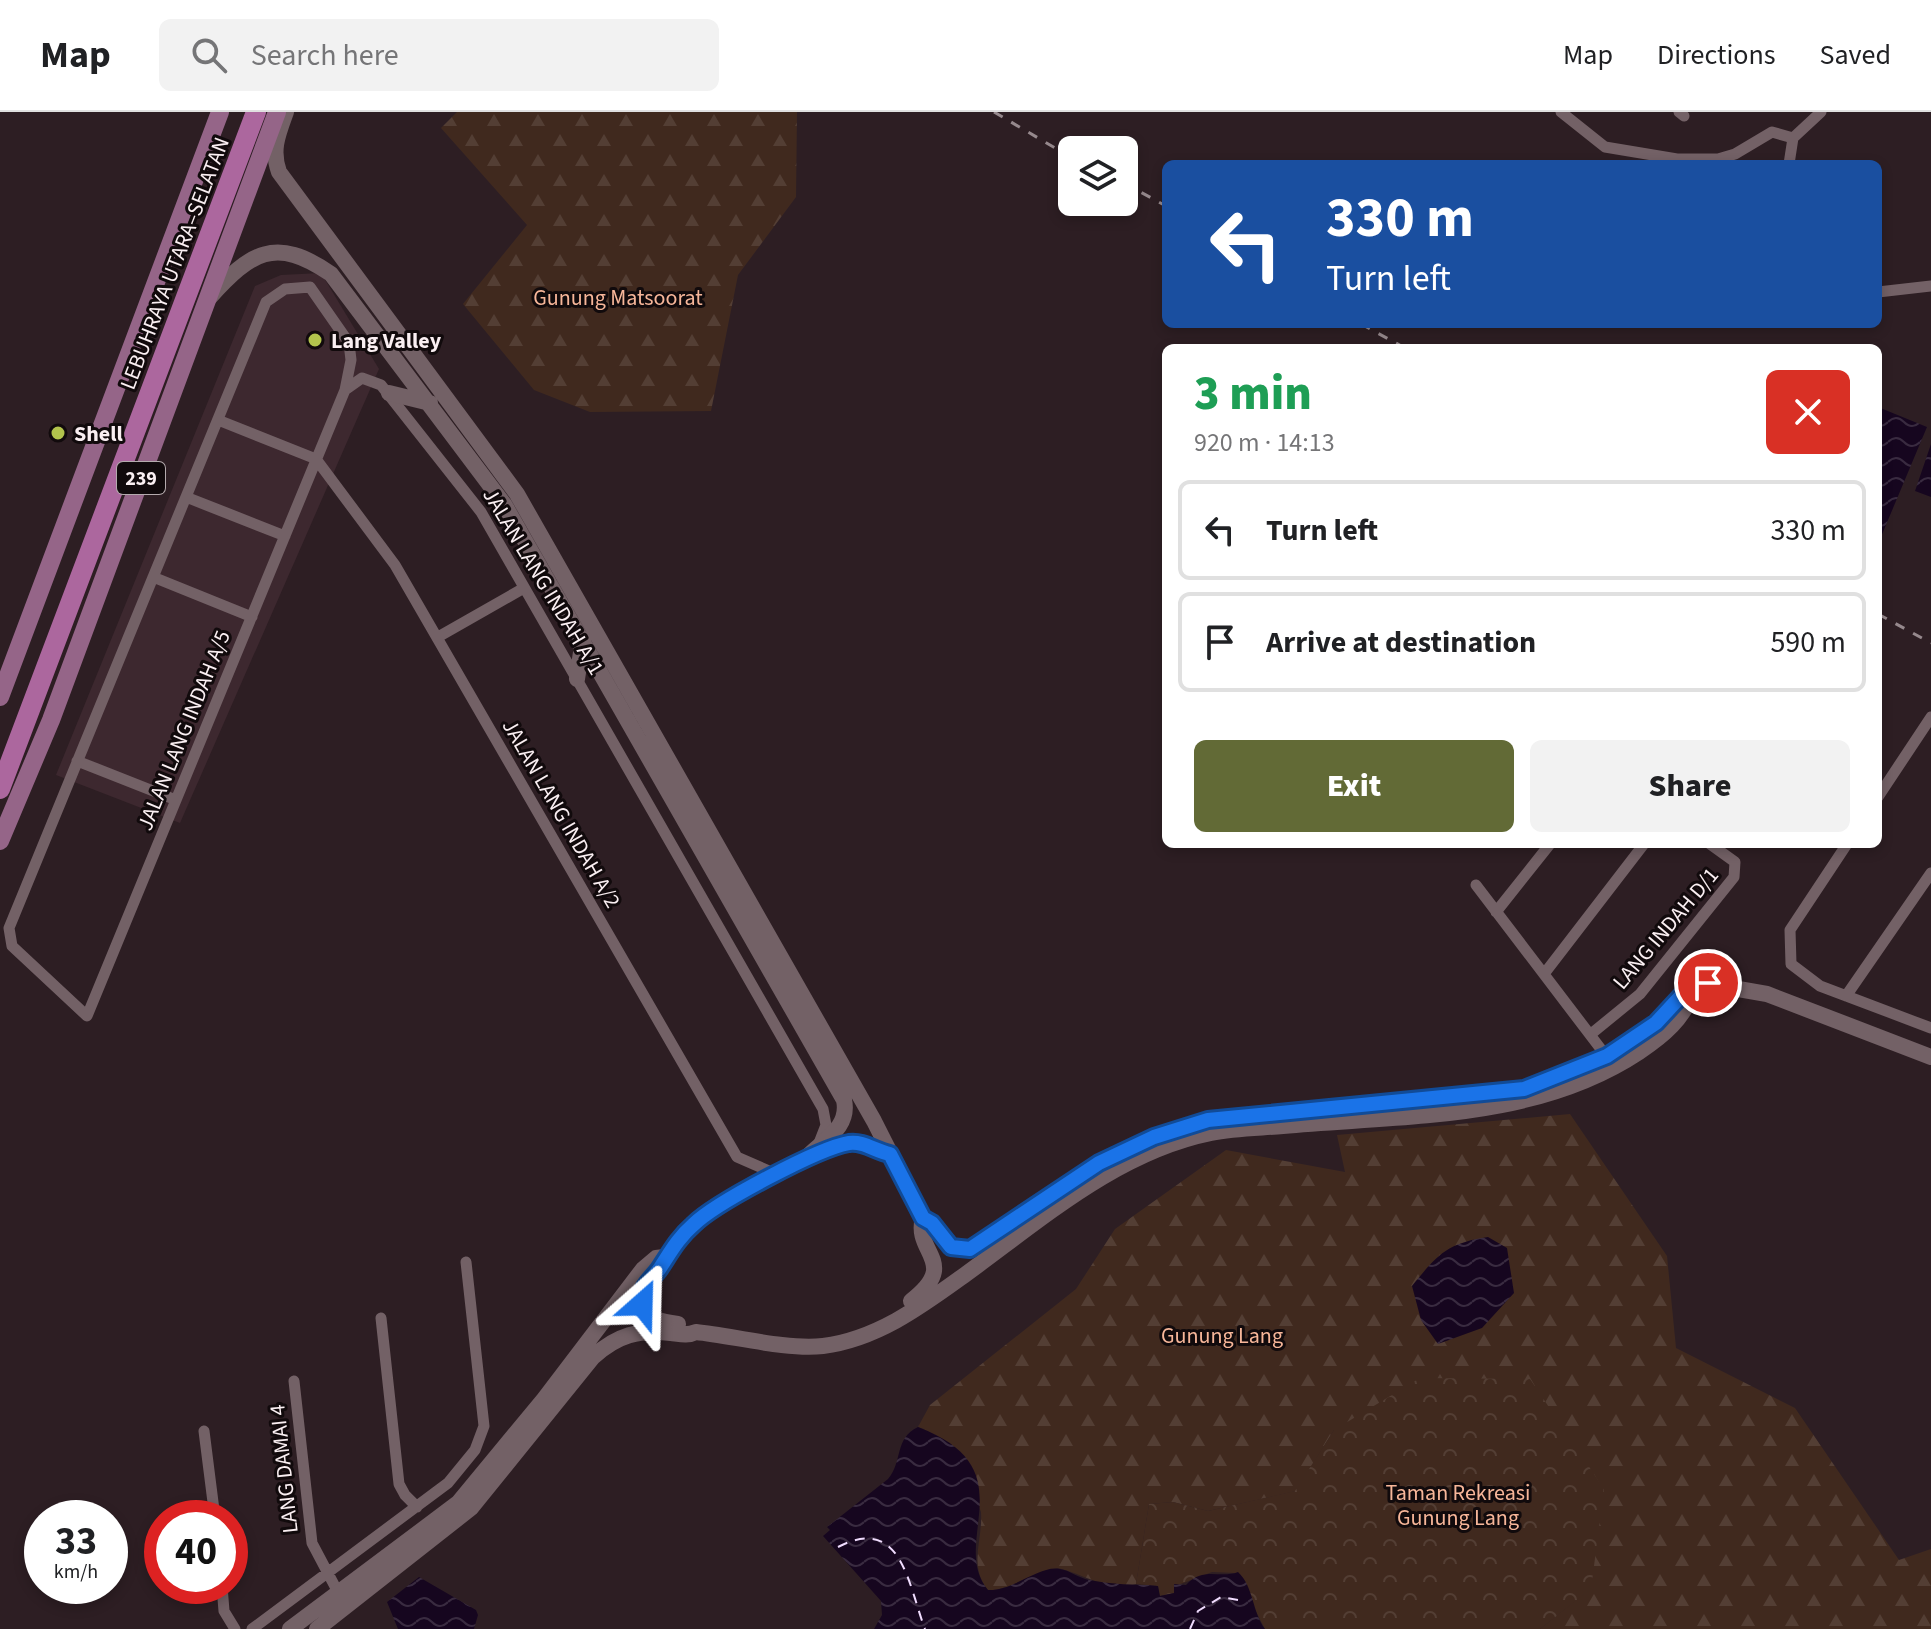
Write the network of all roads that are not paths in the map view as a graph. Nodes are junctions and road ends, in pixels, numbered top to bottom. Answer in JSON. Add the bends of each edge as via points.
{"nodes":[{"id":1,"x":220,"y":112,"type":"edge"},
{"id":2,"x":243,"y":112,"type":"edge"},
{"id":3,"x":256,"y":112,"type":"edge"},
{"id":4,"x":277,"y":112,"type":"edge"},
{"id":5,"x":286,"y":112,"type":"edge"},
{"id":6,"x":1561,"y":112,"type":"edge"},
{"id":7,"x":1821,"y":112,"type":"edge"},
{"id":8,"x":1793,"y":138,"type":"junction"},
{"id":9,"x":1790,"y":160,"type":"edge"},
{"id":10,"x":1931,"y":286,"type":"edge"},
{"id":11,"x":1882,"y":292,"type":"edge"},
{"id":12,"x":208,"y":300,"type":"junction"},
{"id":13,"x":345,"y":390,"type":"junction"},
{"id":14,"x":389,"y":393,"type":"junction"},
{"id":15,"x":430,"y":403,"type":"junction"},
{"id":16,"x":218,"y":420,"type":"junction"},
{"id":17,"x":316,"y":459,"type":"junction"},
{"id":18,"x":186,"y":497,"type":"junction"},
{"id":19,"x":285,"y":536,"type":"junction"},
{"id":20,"x":153,"y":577,"type":"junction"},
{"id":21,"x":524,"y":588,"type":"junction"},
{"id":22,"x":252,"y":617,"type":"junction"},
{"id":23,"x":438,"y":637,"type":"junction"},
{"id":24,"x":583,"y":639,"type":"junction"},
{"id":25,"x":577,"y":679,"type":"junction"},
{"id":26,"x":0,"y":697,"type":"edge"},
{"id":27,"x":1931,"y":717,"type":"edge"},
{"id":28,"x":0,"y":750,"type":"edge"},
{"id":29,"x":77,"y":761,"type":"junction"},
{"id":30,"x":0,"y":789,"type":"edge"},
{"id":31,"x":1882,"y":791,"type":"edge"},
{"id":32,"x":176,"y":800,"type":"junction"},
{"id":33,"x":0,"y":841,"type":"edge"},
{"id":34,"x":1547,"y":848,"type":"edge"},
{"id":35,"x":1641,"y":848,"type":"edge"},
{"id":36,"x":1716,"y":848,"type":"edge"},
{"id":37,"x":1844,"y":848,"type":"edge"},
{"id":38,"x":1931,"y":873,"type":"edge"},
{"id":39,"x":1476,"y":885,"type":"dead end"},
{"id":40,"x":1496,"y":912,"type":"junction"},
{"id":41,"x":1544,"y":974,"type":"junction"},
{"id":42,"x":1846,"y":996,"type":"junction"},
{"id":43,"x":1929,"y":1024,"type":"edge"},
{"id":44,"x":1591,"y":1034,"type":"junction"},
{"id":45,"x":1931,"y":1057,"type":"edge"},
{"id":46,"x":1611,"y":1062,"type":"junction"},
{"id":47,"x":813,"y":1151,"type":"junction"},
{"id":48,"x":890,"y":1154,"type":"junction"},
{"id":49,"x":777,"y":1174,"type":"junction"},
{"id":50,"x":923,"y":1218,"type":"junction"},
{"id":51,"x":664,"y":1257,"type":"junction"},
{"id":52,"x":466,"y":1262,"type":"dead end"},
{"id":53,"x":381,"y":1318,"type":"dead end"},
{"id":54,"x":893,"y":1320,"type":"junction"},
{"id":55,"x":696,"y":1332,"type":"junction"},
{"id":56,"x":294,"y":1381,"type":"dead end"},
{"id":57,"x":204,"y":1431,"type":"dead end"},
{"id":58,"x":213,"y":1500,"type":"edge"},
{"id":59,"x":417,"y":1507,"type":"junction"},
{"id":60,"x":329,"y":1575,"type":"junction"},
{"id":61,"x":343,"y":1600,"type":"junction"},
{"id":62,"x":223,"y":1604,"type":"edge"},
{"id":63,"x":235,"y":1629,"type":"edge"},
{"id":64,"x":252,"y":1629,"type":"edge"},
{"id":65,"x":290,"y":1629,"type":"edge"},
{"id":66,"x":317,"y":1629,"type":"edge"}],
"edges":[{"from":1,"to":26,"type":"main road"},
{"from":2,"to":28,"type":"highway","name":"LEBUHRAYA UTARA–SELATAN"},
{"from":3,"to":30,"type":"highway","name":"LEBUHRAYA UTARA–SELATAN"},
{"from":4,"to":12,"type":"main road","number":"239"},
{"from":5,"to":48,"type":"street","via":[[275,144],[279,172],[517,494],[832,1041]]},
{"from":6,"to":8,"type":"street","via":[[1605,147],[1677,159],[1718,159],[1772,132]]},
{"from":7,"to":8,"type":"street"},
{"from":8,"to":9,"type":"street"},
{"from":10,"to":11,"type":"street"},
{"from":12,"to":15,"type":"street","name":"JALAN LANG INDAH A/1","via":[[240,265],[258,255],[283,252],[323,268]]},
{"from":12,"to":33,"type":"main road","number":"239","via":[[51,720]]},
{"from":13,"to":14,"type":"street","via":[[369,378]]},
{"from":13,"to":16,"type":"street","via":[[349,343],[315,290],[285,289],[266,302]]},
{"from":13,"to":17,"type":"street","name":"JALAN LANG INDAH A/5"},
{"from":14,"to":15,"type":"street"},
{"from":14,"to":21,"type":"street","name":"JALAN LANG INDAH A/1","via":[[481,512]]},
{"from":15,"to":24,"type":"street","name":"JALAN LANG INDAH A/1","via":[[504,504]]},
{"from":16,"to":17,"type":"street"},
{"from":16,"to":18,"type":"street"},
{"from":17,"to":19,"type":"street","name":"JALAN LANG INDAH A/5"},
{"from":17,"to":23,"type":"street","name":"JALAN LANG INDAH A/2","via":[[395,565]]},
{"from":18,"to":19,"type":"street"},
{"from":18,"to":20,"type":"street"},
{"from":19,"to":22,"type":"street","name":"JALAN LANG INDAH A/5"},
{"from":20,"to":22,"type":"street"},
{"from":20,"to":29,"type":"street"},
{"from":21,"to":23,"type":"street"},
{"from":21,"to":25,"type":"street","name":"JALAN LANG INDAH A/1"},
{"from":22,"to":32,"type":"street","name":"JALAN LANG INDAH A/5"},
{"from":23,"to":49,"type":"street","name":"JALAN LANG INDAH A/2","via":[[737,1157]]},
{"from":24,"to":25,"type":"street"},
{"from":24,"to":47,"type":"street","name":"JALAN LANG INDAH A/1","via":[[844,1100],[838,1129]]},
{"from":25,"to":47,"type":"street","name":"JALAN LANG INDAH A/1","via":[[823,1109],[826,1125]]},
{"from":27,"to":31,"type":"street"},
{"from":29,"to":32,"type":"street"},
{"from":29,"to":32,"type":"street","name":"JALAN LANG INDAH A/5","via":[[8,937],[87,1016]]},
{"from":34,"to":40,"type":"street"},
{"from":35,"to":41,"type":"street"},
{"from":36,"to":44,"type":"street","name":"LANG INDAH D/1","via":[[1735,862],[1734,877],[1640,994]]},
{"from":37,"to":42,"type":"street","via":[[1790,930],[1791,964],[1820,986]]},
{"from":38,"to":42,"type":"street"},
{"from":39,"to":40,"type":"street"},
{"from":40,"to":41,"type":"street"},
{"from":41,"to":44,"type":"street"},
{"from":42,"to":43,"type":"street"},
{"from":44,"to":46,"type":"street"},
{"from":45,"to":46,"type":"street","via":[[1767,994],[1712,983],[1681,996]]},
{"from":46,"to":50,"type":"street","via":[[1524,1089],[1252,1114],[1182,1127],[1099,1163],[970,1249],[951,1247]]},
{"from":46,"to":54,"type":"street","via":[[1576,1087],[1526,1102],[1219,1132],[1157,1150],[1089,1185],[906,1317]]},
{"from":47,"to":48,"type":"street","via":[[853,1143]]},
{"from":47,"to":49,"type":"street"},
{"from":48,"to":50,"type":"street"},
{"from":49,"to":51,"type":"street","via":[[695,1222]]},
{"from":50,"to":54,"type":"street","via":[[934,1263],[932,1278]]},
{"from":51,"to":55,"type":"street","via":[[642,1290],[642,1304],[652,1318],[689,1325]]},
{"from":51,"to":61,"type":"street","via":[[643,1269],[458,1503]]},
{"from":52,"to":59,"type":"street","via":[[484,1426],[455,1477]]},
{"from":53,"to":59,"type":"street","via":[[399,1484]]},
{"from":54,"to":55,"type":"street","via":[[863,1335],[815,1346]]},
{"from":55,"to":61,"type":"street","via":[[643,1331],[611,1341],[471,1508]]},
{"from":56,"to":60,"type":"street","name":"LANG DAMAI 4","via":[[312,1543]]},
{"from":57,"to":58,"type":"street"},
{"from":59,"to":60,"type":"street"},
{"from":60,"to":61,"type":"street","name":"LANG DAMAI 4"},
{"from":60,"to":64,"type":"street"},
{"from":61,"to":65,"type":"street"},
{"from":61,"to":66,"type":"street"},
{"from":62,"to":63,"type":"street"}]}
